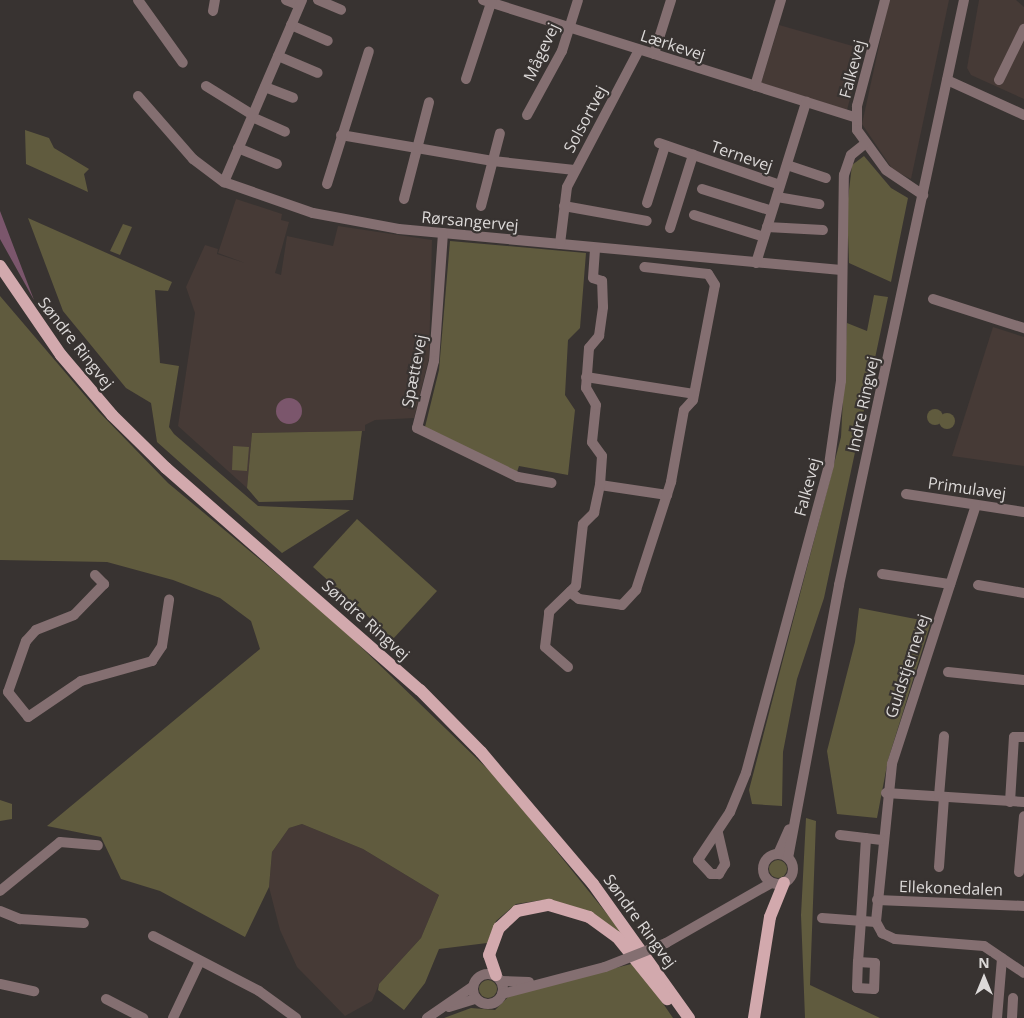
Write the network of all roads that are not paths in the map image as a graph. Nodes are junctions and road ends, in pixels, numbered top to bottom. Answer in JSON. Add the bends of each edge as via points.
{"nodes":[{"id":1,"x":138,"y":0,"type":"edge"},
{"id":2,"x":286,"y":0,"type":"edge"},
{"id":3,"x":318,"y":0,"type":"edge"},
{"id":4,"x":578,"y":0,"type":"edge"},
{"id":5,"x":671,"y":0,"type":"edge"},
{"id":6,"x":781,"y":0,"type":"edge"},
{"id":7,"x":885,"y":0,"type":"edge"},
{"id":8,"x":964,"y":0,"type":"edge"},
{"id":9,"x":488,"y":1,"type":"edge"},
{"id":10,"x":301,"y":3,"type":"edge"},
{"id":11,"x":341,"y":10,"type":"dead end"},
{"id":12,"x":291,"y":25,"type":"junction"},
{"id":13,"x":570,"y":28,"type":"junction"},
{"id":14,"x":1024,"y":29,"type":"edge"},
{"id":15,"x":328,"y":41,"type":"dead end"},
{"id":16,"x":639,"y":50,"type":"junction"},
{"id":17,"x":369,"y":51,"type":"dead end"},
{"id":18,"x":654,"y":54,"type":"junction"},
{"id":19,"x":278,"y":56,"type":"junction"},
{"id":20,"x":183,"y":63,"type":"dead end"},
{"id":21,"x":318,"y":73,"type":"dead end"},
{"id":22,"x":466,"y":79,"type":"dead end"},
{"id":23,"x":947,"y":80,"type":"junction"},
{"id":24,"x":999,"y":80,"type":"dead end"},
{"id":25,"x":206,"y":86,"type":"dead end"},
{"id":26,"x":754,"y":86,"type":"junction"},
{"id":27,"x":265,"y":87,"type":"junction"},
{"id":28,"x":138,"y":96,"type":"dead end"},
{"id":29,"x":293,"y":98,"type":"dead end"},
{"id":30,"x":429,"y":102,"type":"dead end"},
{"id":31,"x":806,"y":102,"type":"junction"},
{"id":32,"x":527,"y":115,"type":"dead end"},
{"id":33,"x":1024,"y":115,"type":"edge"},
{"id":34,"x":252,"y":116,"type":"junction"},
{"id":35,"x":855,"y":117,"type":"junction"},
{"id":36,"x":285,"y":132,"type":"dead end"},
{"id":37,"x":500,"y":133,"type":"dead end"},
{"id":38,"x":341,"y":135,"type":"junction"},
{"id":39,"x":866,"y":143,"type":"junction"},
{"id":40,"x":238,"y":148,"type":"junction"},
{"id":41,"x":415,"y":150,"type":"junction"},
{"id":42,"x":693,"y":156,"type":"junction"},
{"id":43,"x":493,"y":162,"type":"junction"},
{"id":44,"x":277,"y":164,"type":"dead end"},
{"id":45,"x":786,"y":165,"type":"junction"},
{"id":46,"x":575,"y":170,"type":"junction"},
{"id":47,"x":826,"y":178,"type":"dead end"},
{"id":48,"x":224,"y":182,"type":"junction"},
{"id":49,"x":327,"y":184,"type":"dead end"},
{"id":50,"x":780,"y":185,"type":"junction"},
{"id":51,"x":702,"y":189,"type":"dead end"},
{"id":52,"x":923,"y":195,"type":"junction"},
{"id":53,"x":777,"y":197,"type":"junction"},
{"id":54,"x":404,"y":199,"type":"dead end"},
{"id":55,"x":647,"y":203,"type":"dead end"},
{"id":56,"x":819,"y":204,"type":"dead end"},
{"id":57,"x":481,"y":206,"type":"dead end"},
{"id":58,"x":564,"y":206,"type":"junction"},
{"id":59,"x":772,"y":211,"type":"junction"},
{"id":60,"x":694,"y":215,"type":"dead end"},
{"id":61,"x":647,"y":221,"type":"dead end"},
{"id":62,"x":670,"y":228,"type":"dead end"},
{"id":63,"x":823,"y":230,"type":"dead end"},
{"id":64,"x":766,"y":232,"type":"junction"},
{"id":65,"x":443,"y":234,"type":"junction"},
{"id":66,"x":560,"y":244,"type":"junction"},
{"id":67,"x":595,"y":248,"type":"junction"},
{"id":68,"x":713,"y":258,"type":"junction"},
{"id":69,"x":756,"y":263,"type":"junction"},
{"id":70,"x":0,"y":266,"type":"edge"},
{"id":71,"x":644,"y":268,"type":"dead end"},
{"id":72,"x":841,"y":270,"type":"junction"},
{"id":73,"x":708,"y":274,"type":"junction"},
{"id":74,"x":933,"y":299,"type":"dead end"},
{"id":75,"x":1024,"y":328,"type":"edge"},
{"id":76,"x":586,"y":377,"type":"junction"},
{"id":77,"x":694,"y":394,"type":"junction"},
{"id":78,"x":551,"y":483,"type":"dead end"},
{"id":79,"x":600,"y":485,"type":"junction"},
{"id":80,"x":906,"y":494,"type":"dead end"},
{"id":81,"x":667,"y":495,"type":"junction"},
{"id":82,"x":976,"y":504,"type":"junction"},
{"id":83,"x":1024,"y":512,"type":"edge"},
{"id":84,"x":882,"y":574,"type":"dead end"},
{"id":85,"x":95,"y":575,"type":"dead end"},
{"id":86,"x":950,"y":584,"type":"junction"},
{"id":87,"x":978,"y":585,"type":"dead end"},
{"id":88,"x":570,"y":592,"type":"junction"},
{"id":89,"x":1024,"y":593,"type":"edge"},
{"id":90,"x":169,"y":600,"type":"dead end"},
{"id":91,"x":568,"y":667,"type":"dead end"},
{"id":92,"x":948,"y":672,"type":"dead end"},
{"id":93,"x":1024,"y":680,"type":"edge"},
{"id":94,"x":5,"y":686,"type":"edge"},
{"id":95,"x":944,"y":736,"type":"dead end"},
{"id":96,"x":1024,"y":737,"type":"edge"},
{"id":97,"x":886,"y":793,"type":"junction"},
{"id":98,"x":941,"y":797,"type":"junction"},
{"id":99,"x":1010,"y":802,"type":"junction"},
{"id":100,"x":1024,"y":802,"type":"edge"},
{"id":101,"x":795,"y":815,"type":"junction"},
{"id":102,"x":1024,"y":816,"type":"edge"},
{"id":103,"x":718,"y":833,"type":"dead end"},
{"id":104,"x":840,"y":835,"type":"dead end"},
{"id":105,"x":866,"y":838,"type":"junction"},
{"id":106,"x":882,"y":840,"type":"junction"},
{"id":107,"x":98,"y":845,"type":"dead end"},
{"id":108,"x":778,"y":854,"type":"junction"},
{"id":109,"x":788,"y":858,"type":"junction"},
{"id":110,"x":938,"y":867,"type":"dead end"},
{"id":111,"x":1018,"y":872,"type":"dead end"},
{"id":112,"x":773,"y":880,"type":"junction"},
{"id":113,"x":0,"y":891,"type":"edge"},
{"id":114,"x":878,"y":900,"type":"junction"},
{"id":115,"x":1024,"y":906,"type":"edge"},
{"id":116,"x":0,"y":911,"type":"edge"},
{"id":117,"x":822,"y":918,"type":"dead end"},
{"id":118,"x":861,"y":920,"type":"junction"},
{"id":119,"x":876,"y":922,"type":"junction"},
{"id":120,"x":84,"y":923,"type":"dead end"},
{"id":121,"x":153,"y":936,"type":"dead end"},
{"id":122,"x":1002,"y":958,"type":"junction"},
{"id":123,"x":858,"y":962,"type":"dead end"},
{"id":124,"x":199,"y":963,"type":"junction"},
{"id":125,"x":1024,"y":973,"type":"edge"},
{"id":126,"x":499,"y":978,"type":"junction"},
{"id":127,"x":545,"y":982,"type":"junction"},
{"id":128,"x":0,"y":984,"type":"edge"},
{"id":129,"x":472,"y":987,"type":"junction"},
{"id":130,"x":34,"y":991,"type":"dead end"},
{"id":131,"x":502,"y":994,"type":"junction"},
{"id":132,"x":1013,"y":998,"type":"dead end"},
{"id":133,"x":106,"y":999,"type":"dead end"},
{"id":134,"x":476,"y":999,"type":"junction"},
{"id":135,"x":443,"y":1009,"type":"junction"},
{"id":136,"x":144,"y":1018,"type":"edge"},
{"id":137,"x":173,"y":1018,"type":"edge"},
{"id":138,"x":296,"y":1018,"type":"edge"},
{"id":139,"x":427,"y":1018,"type":"edge"},
{"id":140,"x":680,"y":1018,"type":"edge"},
{"id":141,"x":689,"y":1018,"type":"edge"},
{"id":142,"x":754,"y":1018,"type":"edge"},
{"id":143,"x":997,"y":1018,"type":"edge"},
{"id":144,"x":1012,"y":1018,"type":"edge"}],
"edges":[{"from":1,"to":20,"type":"street"},
{"from":2,"to":10,"type":"street"},
{"from":3,"to":11,"type":"street"},
{"from":4,"to":13,"type":"street","name":"Mågevej"},
{"from":5,"to":18,"type":"street"},
{"from":6,"to":26,"type":"street"},
{"from":7,"to":35,"type":"street","name":"Falkevej"},
{"from":8,"to":23,"type":"street","name":"Indre Ringvej"},
{"from":9,"to":13,"type":"street","name":"Lærkevej"},
{"from":9,"to":22,"type":"street"},
{"from":10,"to":12,"type":"street"},
{"from":12,"to":15,"type":"street"},
{"from":12,"to":19,"type":"street"},
{"from":13,"to":16,"type":"street","name":"Lærkevej"},
{"from":13,"to":32,"type":"street","name":"Mågevej"},
{"from":14,"to":24,"type":"street"},
{"from":16,"to":18,"type":"street","name":"Lærkevej"},
{"from":16,"to":46,"type":"street","name":"Solsortvej"},
{"from":17,"to":38,"type":"street"},
{"from":18,"to":26,"type":"street","name":"Lærkevej"},
{"from":19,"to":21,"type":"street"},
{"from":19,"to":27,"type":"street"},
{"from":23,"to":33,"type":"street"},
{"from":23,"to":52,"type":"street","name":"Indre Ringvej"},
{"from":25,"to":34,"type":"street"},
{"from":26,"to":31,"type":"street","name":"Lærkevej"},
{"from":27,"to":29,"type":"street"},
{"from":27,"to":34,"type":"street"},
{"from":28,"to":48,"type":"street","name":"Rørsangervej","via":[[193,159]]},
{"from":30,"to":41,"type":"street"},
{"from":31,"to":35,"type":"street","name":"Lærkevej"},
{"from":31,"to":45,"type":"street"},
{"from":34,"to":36,"type":"street"},
{"from":34,"to":40,"type":"street"},
{"from":35,"to":39,"type":"street","name":"Falkevej"},
{"from":37,"to":43,"type":"street"},
{"from":38,"to":41,"type":"street"},
{"from":38,"to":49,"type":"street"},
{"from":39,"to":52,"type":"street","name":"Falkevej","via":[[896,179]]},
{"from":39,"to":72,"type":"street","name":"Falkevej","via":[[846,166]]},
{"from":40,"to":44,"type":"street"},
{"from":40,"to":48,"type":"street"},
{"from":41,"to":43,"type":"street"},
{"from":41,"to":54,"type":"street"},
{"from":42,"to":50,"type":"street","name":"Ternevej"},
{"from":42,"to":55,"type":"street","name":"Ternevej","via":[[662,145]]},
{"from":42,"to":62,"type":"street","name":"Ternevej"},
{"from":43,"to":46,"type":"street"},
{"from":43,"to":57,"type":"street"},
{"from":45,"to":47,"type":"street"},
{"from":45,"to":50,"type":"street"},
{"from":46,"to":58,"type":"street","name":"Solsortvej"},
{"from":48,"to":65,"type":"street","name":"Rørsangervej","via":[[313,213]]},
{"from":50,"to":53,"type":"street"},
{"from":51,"to":59,"type":"street"},
{"from":52,"to":101,"type":"street","name":"Indre Ringvej"},
{"from":53,"to":56,"type":"street"},
{"from":53,"to":59,"type":"street"},
{"from":58,"to":61,"type":"street"},
{"from":58,"to":66,"type":"street","name":"Solsortvej"},
{"from":59,"to":64,"type":"street"},
{"from":60,"to":64,"type":"street"},
{"from":63,"to":64,"type":"street"},
{"from":64,"to":69,"type":"street"},
{"from":65,"to":66,"type":"street","name":"Rørsangervej"},
{"from":65,"to":78,"type":"street","name":"Spættevej","via":[[434,361],[417,428],[518,477]]},
{"from":66,"to":67,"type":"street","name":"Rørsangervej"},
{"from":67,"to":68,"type":"street","name":"Rørsangervej"},
{"from":67,"to":76,"type":"street","via":[[593,278],[602,281],[602,307],[599,336],[589,348]]},
{"from":68,"to":69,"type":"street","name":"Rørsangervej"},
{"from":68,"to":73,"type":"street"},
{"from":69,"to":72,"type":"street","name":"Rørsangervej"},
{"from":70,"to":141,"type":"main road","name":"Søndre Ringvej","via":[[61,355],[112,416],[166,468],[420,690],[480,752],[593,884]]},
{"from":71,"to":73,"type":"street"},
{"from":72,"to":103,"type":"street","name":"Falkevej","via":[[841,381],[829,465],[746,773]]},
{"from":73,"to":77,"type":"street","via":[[715,285]]},
{"from":74,"to":75,"type":"street"},
{"from":76,"to":77,"type":"street"},
{"from":76,"to":79,"type":"street","via":[[586,388],[596,405],[592,442],[602,456]]},
{"from":77,"to":81,"type":"street","via":[[684,410]]},
{"from":79,"to":81,"type":"street"},
{"from":79,"to":88,"type":"street","via":[[594,513],[583,524],[576,586]]},
{"from":80,"to":82,"type":"street","name":"Primulavej"},
{"from":81,"to":88,"type":"street","via":[[636,590],[622,605],[579,599]]},
{"from":82,"to":83,"type":"street","name":"Primulavej"},
{"from":82,"to":86,"type":"street","name":"Guldstjernevej"},
{"from":84,"to":86,"type":"street"},
{"from":85,"to":94,"type":"street","via":[[104,584],[74,615],[30,635]]},
{"from":86,"to":97,"type":"street","name":"Guldstjernevej"},
{"from":87,"to":89,"type":"street"},
{"from":88,"to":91,"type":"street","via":[[549,612],[545,647]]},
{"from":90,"to":94,"type":"street","via":[[162,646],[157,656],[145,664],[81,680],[34,717],[11,700]]},
{"from":92,"to":93,"type":"street"},
{"from":95,"to":98,"type":"street"},
{"from":96,"to":99,"type":"street","via":[[1014,737]]},
{"from":97,"to":98,"type":"street"},
{"from":97,"to":106,"type":"street","name":"Guldstjernevej"},
{"from":98,"to":99,"type":"street"},
{"from":98,"to":110,"type":"street"},
{"from":99,"to":100,"type":"street"},
{"from":101,"to":108,"type":"street","name":"Indre Ringvej"},
{"from":101,"to":109,"type":"street","name":"Indre Ringvej"},
{"from":102,"to":111,"type":"street"},
{"from":104,"to":105,"type":"street"},
{"from":105,"to":106,"type":"street"},
{"from":105,"to":118,"type":"street"},
{"from":106,"to":114,"type":"street","name":"Guldstjernevej"},
{"from":107,"to":113,"type":"street","via":[[60,842]]},
{"from":108,"to":109,"type":"street"},
{"from":108,"to":112,"type":"street","name":"Indre Ringvej","via":[[765,860]]},
{"from":109,"to":112,"type":"street","name":"Indre Ringvej","via":[[792,874]]},
{"from":112,"to":127,"type":"street","bridge":true,"via":[[666,943],[605,967]]},
{"from":112,"to":142,"type":"main road"},
{"from":114,"to":115,"type":"street","name":"Ellekonedalen"},
{"from":114,"to":119,"type":"street","name":"Guldstjernevej"},
{"from":116,"to":120,"type":"street","via":[[20,919]]},
{"from":117,"to":118,"type":"street"},
{"from":118,"to":119,"type":"street"},
{"from":118,"to":123,"type":"street"},
{"from":119,"to":122,"type":"street","via":[[882,933],[895,939],[984,946]]},
{"from":121,"to":124,"type":"street"},
{"from":122,"to":125,"type":"street"},
{"from":122,"to":143,"type":"street"},
{"from":124,"to":137,"type":"street"},
{"from":124,"to":138,"type":"street","via":[[259,991]]},
{"from":126,"to":127,"type":"street"},
{"from":126,"to":129,"type":"street","via":[[482,974]]},
{"from":126,"to":131,"type":"street"},
{"from":126,"to":140,"type":"main road","via":[[490,949],[504,921],[532,906],[559,906],[588,917],[617,936]]},
{"from":127,"to":131,"type":"street"},
{"from":128,"to":130,"type":"street"},
{"from":129,"to":134,"type":"street"},
{"from":129,"to":135,"type":"street"},
{"from":131,"to":134,"type":"street","via":[[491,1004]]},
{"from":132,"to":144,"type":"street"},
{"from":133,"to":136,"type":"street"},
{"from":134,"to":135,"type":"street"},
{"from":135,"to":139,"type":"street"}]}
